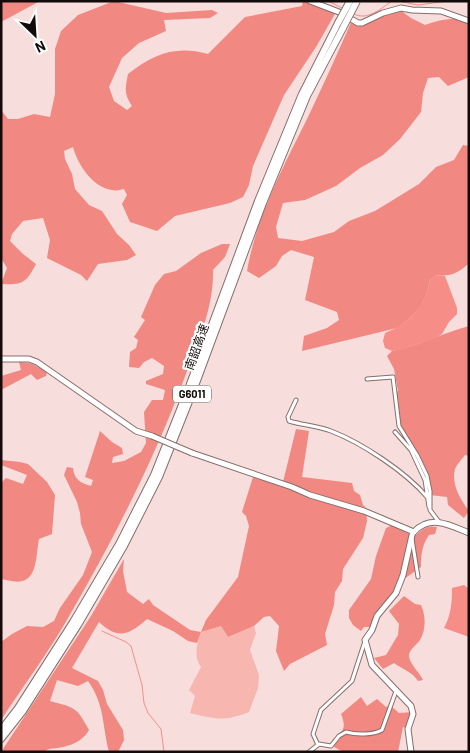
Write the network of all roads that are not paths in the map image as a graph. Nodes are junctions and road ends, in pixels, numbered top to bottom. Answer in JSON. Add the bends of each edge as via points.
{"nodes":[{"id":1,"x":310,"y":1,"type":"edge"},
{"id":2,"x":350,"y":1,"type":"edge"},
{"id":3,"x":357,"y":1,"type":"edge"},
{"id":4,"x":469,"y":20,"type":"edge"},
{"id":5,"x":340,"y":26,"type":"junction"},
{"id":6,"x":1,"y":359,"type":"edge"},
{"id":7,"x":367,"y":379,"type":"dead end"},
{"id":8,"x":296,"y":400,"type":"dead end"},
{"id":9,"x":395,"y":432,"type":"dead end"},
{"id":10,"x":427,"y":497,"type":"junction"},
{"id":11,"x":430,"y":510,"type":"junction"},
{"id":12,"x":440,"y":522,"type":"junction"},
{"id":13,"x":469,"y":533,"type":"edge"},
{"id":14,"x":413,"y":534,"type":"junction"},
{"id":15,"x":418,"y":577,"type":"dead end"},
{"id":16,"x":365,"y":640,"type":"junction"},
{"id":17,"x":397,"y":691,"type":"junction"},
{"id":18,"x":1,"y":730,"type":"edge"},
{"id":19,"x":1,"y":739,"type":"edge"},
{"id":20,"x":318,"y":745,"type":"junction"},
{"id":21,"x":309,"y":752,"type":"edge"},
{"id":22,"x":411,"y":752,"type":"edge"}],
"edges":[{"from":1,"to":4,"type":"street","via":[[358,23],[401,8],[441,11]]},
{"from":2,"to":5,"type":"highway","name":"南韶高速","number":"G6011","bridge":true},
{"from":3,"to":5,"type":"highway","name":"南韶高速","number":"G6011","bridge":true},
{"from":5,"to":18,"type":"highway","name":"南韶高速","number":"G6011","via":[[302,94],[154,475],[119,544],[73,622]]},
{"from":5,"to":19,"type":"highway","name":"南韶高速","number":"G6011","via":[[266,194],[159,478],[78,625],[23,711]]},
{"from":6,"to":14,"type":"street","bridge":true,"via":[[37,362],[136,431],[310,495],[364,511]]},
{"from":7,"to":11,"type":"street","via":[[393,377],[399,426],[427,476]]},
{"from":8,"to":10,"type":"street","via":[[289,421],[328,430],[355,443],[387,463]]},
{"from":9,"to":10,"type":"street","via":[[411,450],[425,480]]},
{"from":10,"to":11,"type":"street"},
{"from":11,"to":12,"type":"street"},
{"from":12,"to":13,"type":"street"},
{"from":12,"to":14,"type":"street","via":[[427,522]]},
{"from":14,"to":15,"type":"street"},
{"from":14,"to":16,"type":"street","via":[[396,593],[377,616]]},
{"from":16,"to":17,"type":"street","via":[[372,664]]},
{"from":16,"to":20,"type":"street","via":[[352,681],[321,710],[314,734]]},
{"from":17,"to":20,"type":"street","via":[[382,730],[376,733],[346,732],[331,746]]},
{"from":17,"to":22,"type":"street","via":[[408,702],[413,714],[408,729]]},
{"from":20,"to":21,"type":"street"}]}
